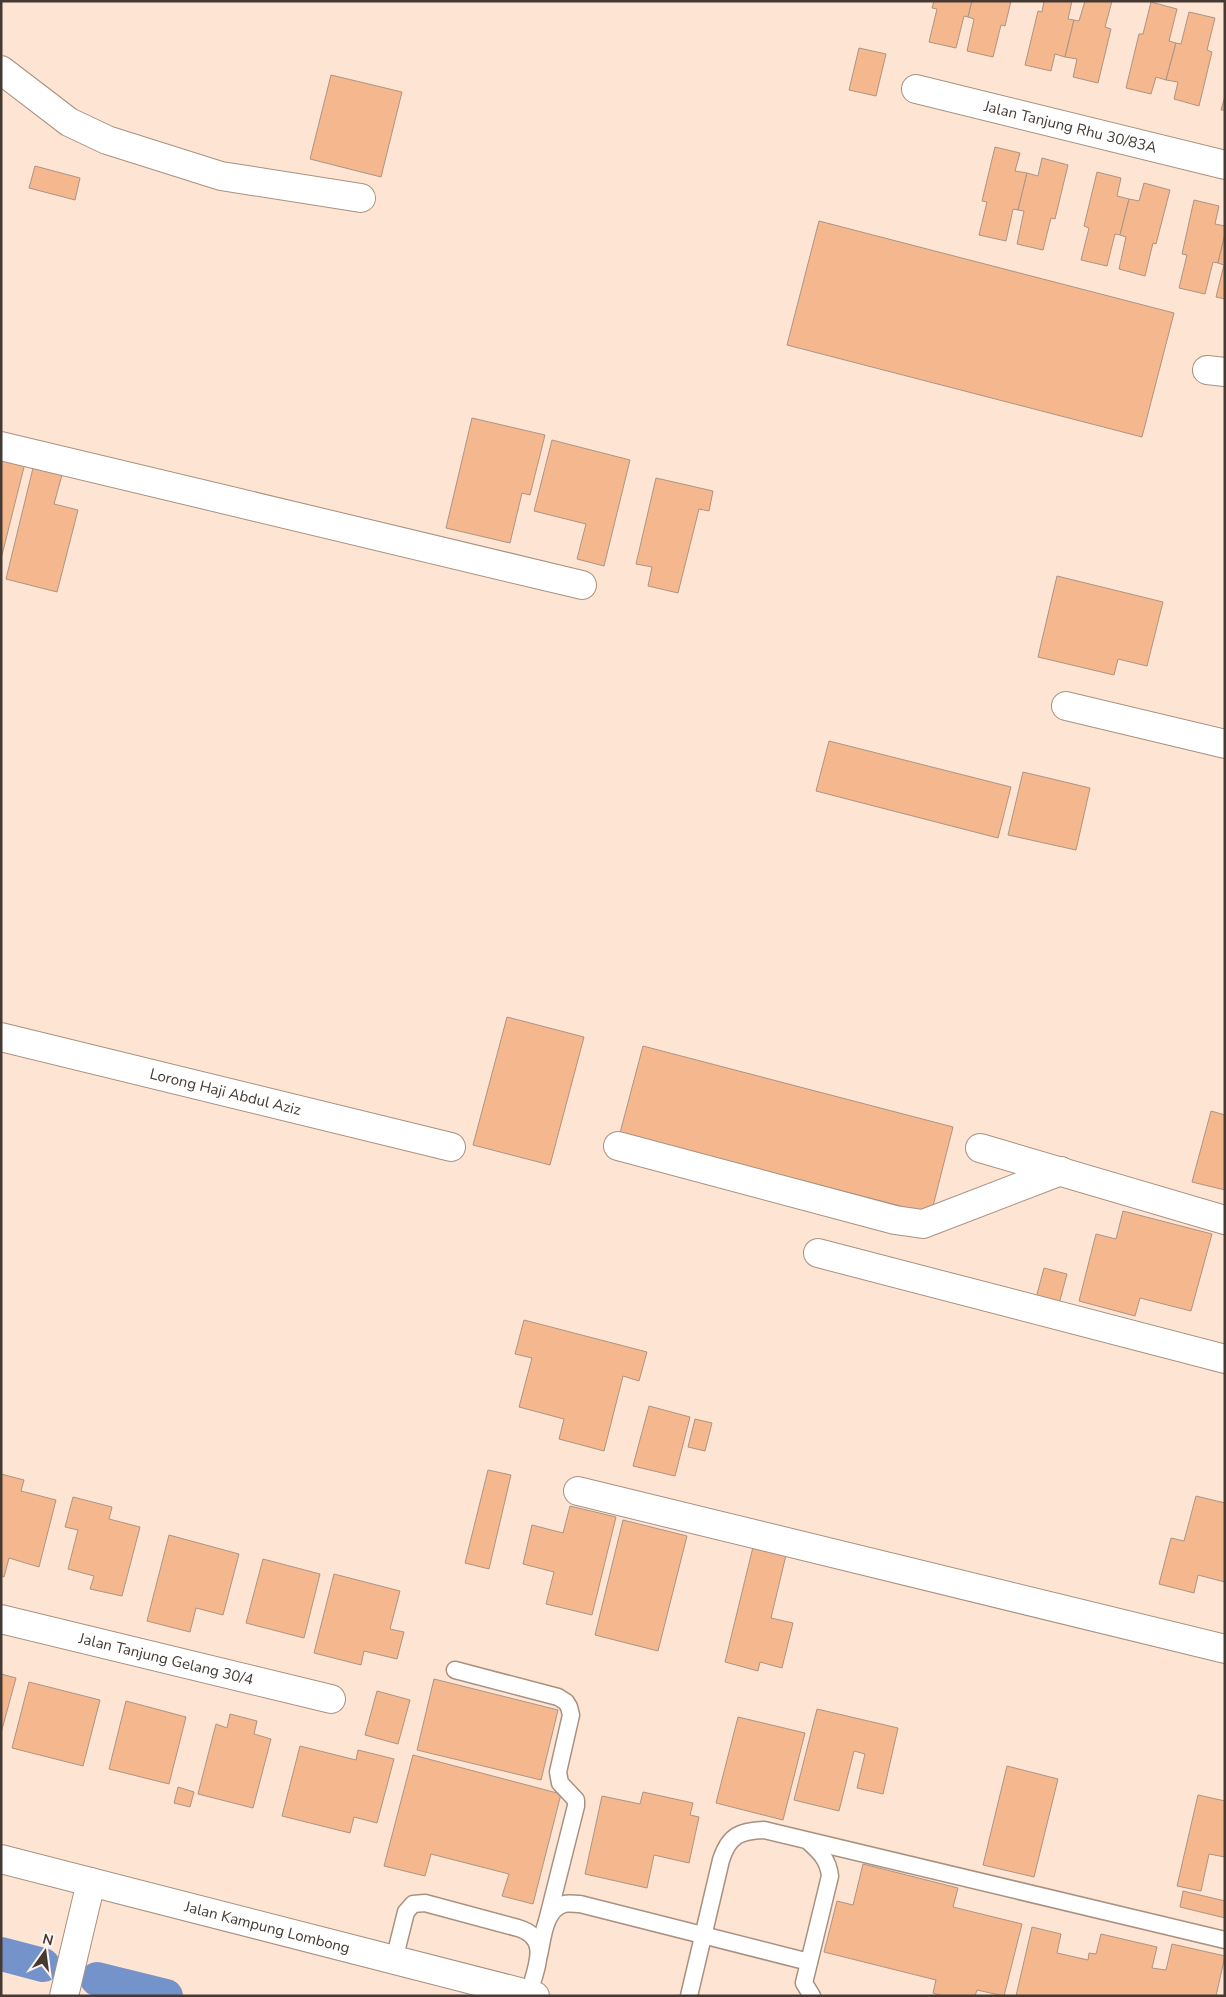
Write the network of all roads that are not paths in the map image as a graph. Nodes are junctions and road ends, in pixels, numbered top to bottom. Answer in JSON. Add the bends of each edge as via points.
{"nodes":[{"id":1,"x":1,"y":70,"type":"edge"},
{"id":2,"x":916,"y":89,"type":"dead end"},
{"id":3,"x":1225,"y":165,"type":"edge"},
{"id":4,"x":361,"y":198,"type":"dead end"},
{"id":5,"x":1,"y":446,"type":"edge"},
{"id":6,"x":582,"y":585,"type":"dead end"},
{"id":7,"x":1066,"y":706,"type":"dead end"},
{"id":8,"x":1225,"y":744,"type":"edge"},
{"id":9,"x":1,"y":1037,"type":"edge"},
{"id":10,"x":618,"y":1146,"type":"dead end"},
{"id":11,"x":451,"y":1147,"type":"dead end"},
{"id":12,"x":980,"y":1148,"type":"dead end"},
{"id":13,"x":1061,"y":1171,"type":"junction"},
{"id":14,"x":1225,"y":1220,"type":"edge"},
{"id":15,"x":818,"y":1253,"type":"dead end"},
{"id":16,"x":1225,"y":1359,"type":"edge"},
{"id":17,"x":578,"y":1491,"type":"dead end"},
{"id":18,"x":1,"y":1619,"type":"edge"},
{"id":19,"x":1225,"y":1650,"type":"edge"},
{"id":20,"x":455,"y":1670,"type":"dead end"},
{"id":21,"x":331,"y":1699,"type":"dead end"},
{"id":22,"x":808,"y":1841,"type":"junction"},
{"id":23,"x":1,"y":1859,"type":"edge"},
{"id":24,"x":91,"y":1882,"type":"junction"},
{"id":25,"x":547,"y":1921,"type":"junction"},
{"id":26,"x":703,"y":1936,"type":"junction"},
{"id":27,"x":1225,"y":1940,"type":"edge"},
{"id":28,"x":539,"y":1955,"type":"junction"},
{"id":29,"x":394,"y":1960,"type":"junction"},
{"id":30,"x":809,"y":1962,"type":"junction"},
{"id":31,"x":806,"y":1991,"type":"edge"},
{"id":32,"x":532,"y":1995,"type":"edge"},
{"id":33,"x":64,"y":1996,"type":"edge"},
{"id":34,"x":689,"y":1996,"type":"edge"}],
"edges":[{"from":1,"to":4,"type":"street","via":[[69,122],[107,140],[221,176]]},
{"from":2,"to":3,"type":"street","name":"Jalan Tanjung Rhu 30/83A"},
{"from":5,"to":6,"type":"street"},
{"from":7,"to":8,"type":"street"},
{"from":9,"to":11,"type":"street","name":"Lorong Haji Abdul Aziz"},
{"from":10,"to":13,"type":"street","via":[[895,1220],[923,1224]]},
{"from":12,"to":13,"type":"street"},
{"from":13,"to":14,"type":"street"},
{"from":15,"to":16,"type":"street"},
{"from":17,"to":19,"type":"street"},
{"from":18,"to":21,"type":"street","name":"Jalan Tanjung Gelang 30/4"},
{"from":20,"to":25,"type":"lane","via":[[558,1697],[569,1707],[571,1715],[558,1772],[560,1782],[576,1800],[576,1806]]},
{"from":22,"to":26,"type":"lane","via":[[764,1830],[744,1831],[732,1838],[721,1860]]},
{"from":22,"to":27,"type":"lane"},
{"from":22,"to":30,"type":"lane","via":[[823,1854],[830,1876]]},
{"from":23,"to":24,"type":"street","name":"Jalan Kampung Lombong"},
{"from":24,"to":29,"type":"street","name":"Jalan Kampung Lombong"},
{"from":24,"to":33,"type":"street"},
{"from":25,"to":26,"type":"lane","via":[[551,1913],[565,1904],[580,1904]]},
{"from":25,"to":28,"type":"lane"},
{"from":26,"to":30,"type":"lane"},
{"from":26,"to":34,"type":"lane"},
{"from":28,"to":29,"type":"lane","via":[[535,1937],[527,1931],[425,1903],[413,1904],[406,1912]]},
{"from":28,"to":32,"type":"lane"},
{"from":29,"to":32,"type":"street","name":"Jalan Kampung Lombong"},
{"from":30,"to":31,"type":"lane"}]}
